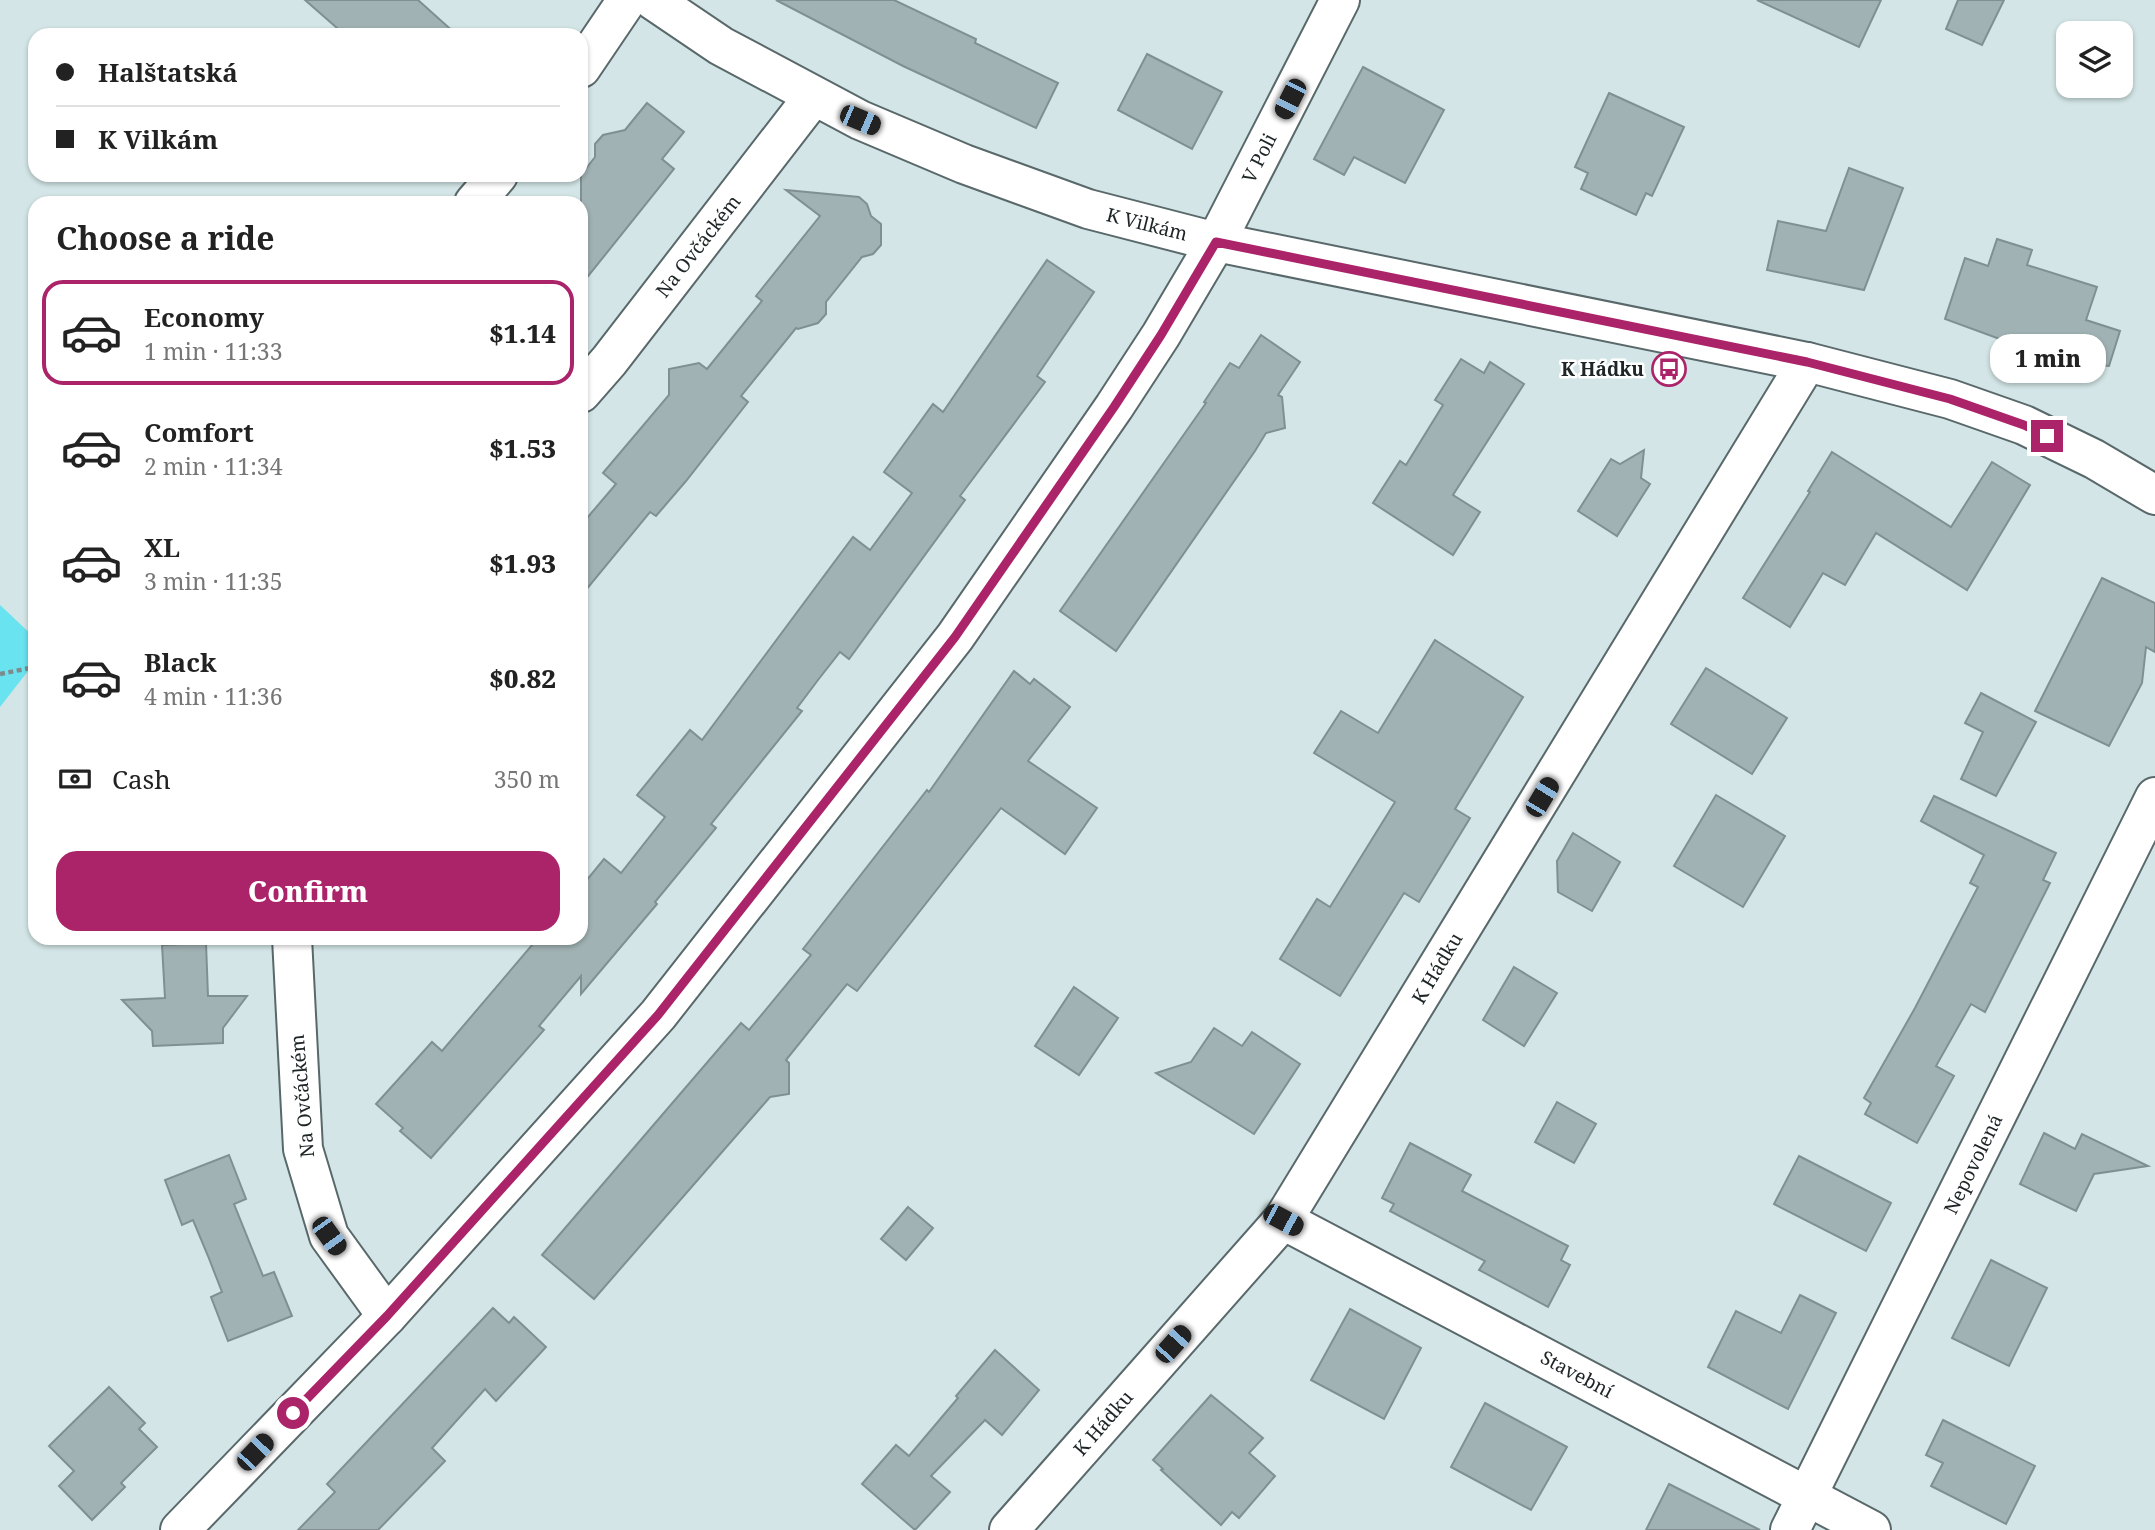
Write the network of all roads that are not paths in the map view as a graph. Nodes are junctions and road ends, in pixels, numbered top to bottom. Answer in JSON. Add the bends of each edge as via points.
{"nodes":[{"id":1,"x":627,"y":0,"type":"edge"},
{"id":2,"x":653,"y":0,"type":"edge"},
{"id":3,"x":1340,"y":0,"type":"edge"},
{"id":4,"x":588,"y":58,"type":"edge"},
{"id":5,"x":813,"y":97,"type":"junction"},
{"id":6,"x":492,"y":182,"type":"edge"},
{"id":7,"x":480,"y":196,"type":"edge"},
{"id":8,"x":1216,"y":242,"type":"junction"},
{"id":9,"x":1807,"y":362,"type":"junction"},
{"id":10,"x":588,"y":385,"type":"edge"},
{"id":11,"x":2155,"y":495,"type":"edge"},
{"id":12,"x":2155,"y":797,"type":"edge"},
{"id":13,"x":292,"y":945,"type":"edge"},
{"id":14,"x":1283,"y":1220,"type":"junction"},
{"id":15,"x":387,"y":1316,"type":"junction"},
{"id":16,"x":1807,"y":1496,"type":"junction"},
{"id":17,"x":180,"y":1530,"type":"edge"},
{"id":18,"x":1009,"y":1530,"type":"edge"},
{"id":19,"x":1790,"y":1530,"type":"edge"},
{"id":20,"x":1871,"y":1530,"type":"edge"}],
"edges":[{"from":1,"to":4,"type":"street"},
{"from":2,"to":5,"type":"street","name":"K Vilkám","via":[[721,46]]},
{"from":3,"to":8,"type":"street","name":"V Poli"},
{"from":5,"to":8,"type":"street","name":"K Vilkám","via":[[989,173],[1088,209]]},
{"from":5,"to":10,"type":"street","name":"Na Ovčáckém"},
{"from":6,"to":7,"type":"street"},
{"from":8,"to":9,"type":"street","name":"K Vilkám"},
{"from":8,"to":15,"type":"street","name":"V Poli","via":[[1114,407],[955,637],[658,1015]]},
{"from":9,"to":11,"type":"street","name":"K Vilkám","via":[[1950,399],[2024,425]]},
{"from":9,"to":14,"type":"street","name":"K Hádku"},
{"from":12,"to":16,"type":"street","name":"Nepovolená"},
{"from":13,"to":15,"type":"street","name":"Na Ovčáckém","via":[[303,1149],[329,1236]]},
{"from":14,"to":16,"type":"street","name":"Stavební"},
{"from":14,"to":18,"type":"street","name":"K Hádku"},
{"from":15,"to":17,"type":"street","name":"V Poli"},
{"from":16,"to":19,"type":"street","name":"Nepovolená"},
{"from":16,"to":20,"type":"street","name":"Stavební"}]}
